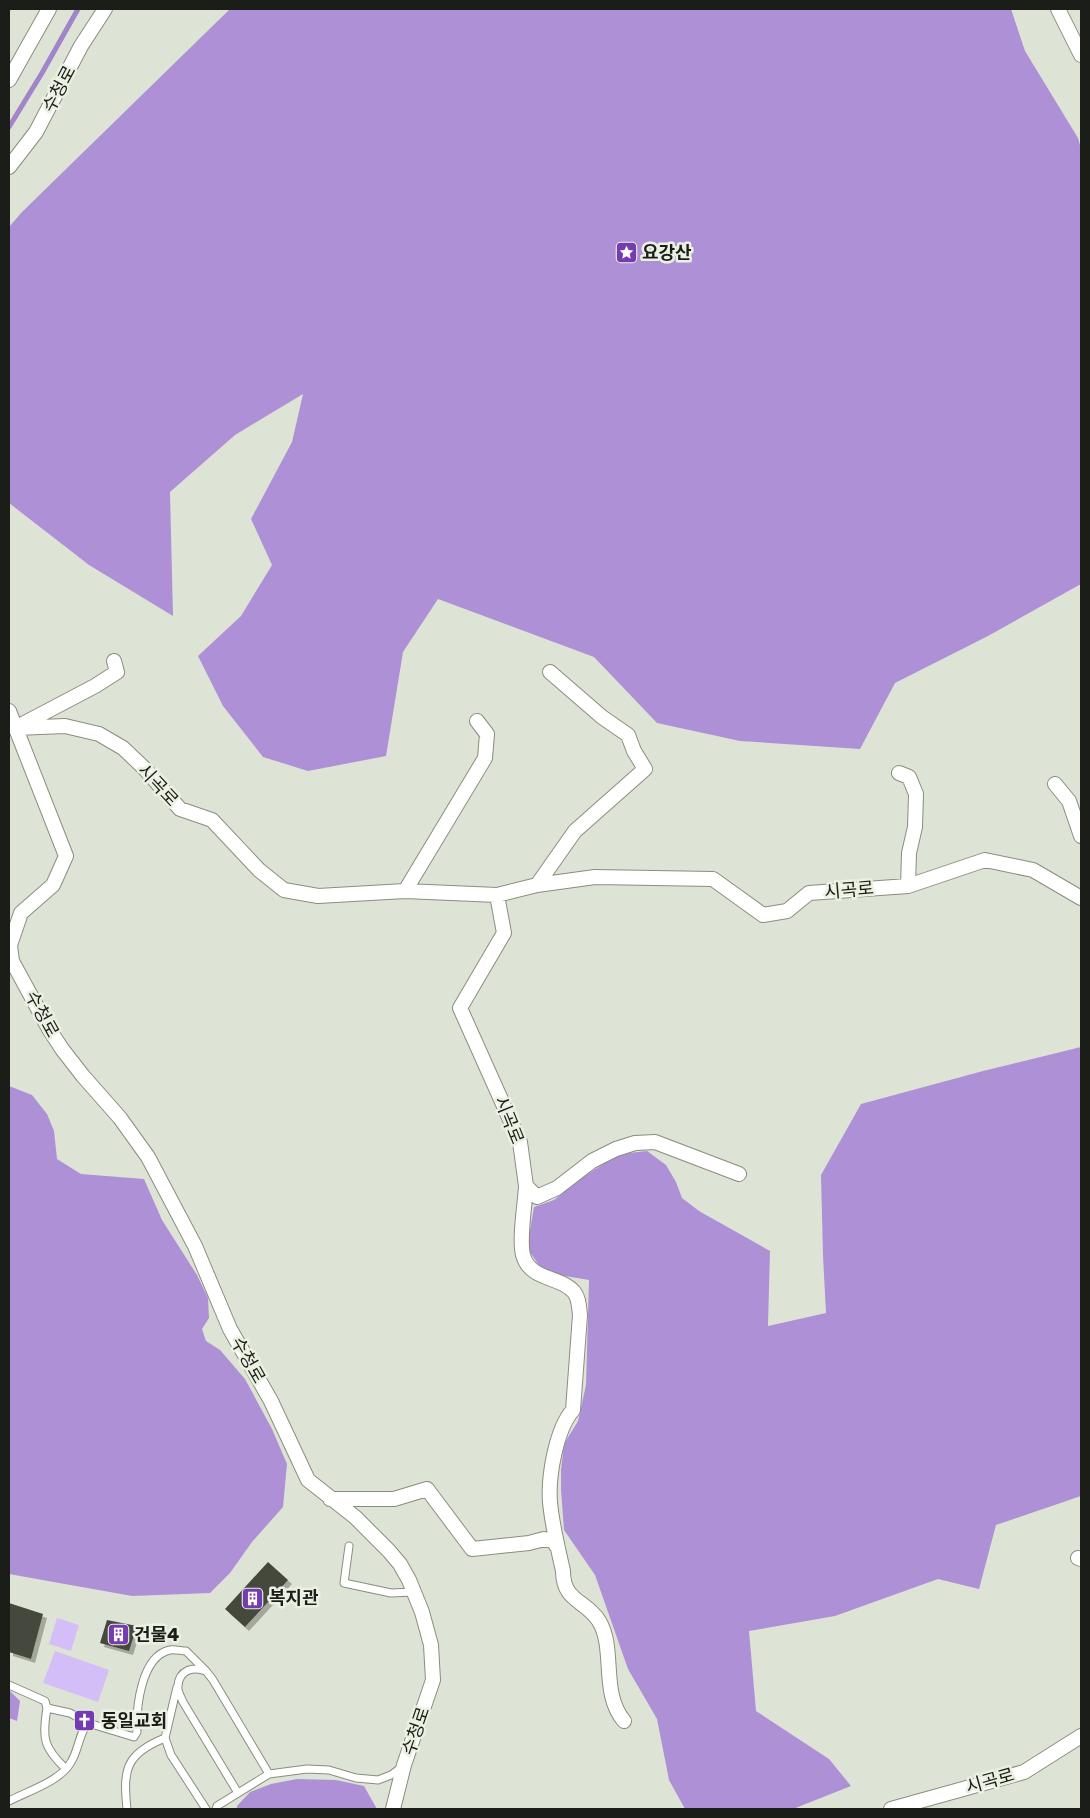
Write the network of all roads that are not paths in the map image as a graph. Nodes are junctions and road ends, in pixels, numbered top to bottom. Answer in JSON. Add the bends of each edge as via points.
{"nodes":[{"id":1,"x":49,"y":9,"type":"edge"},
{"id":2,"x":104,"y":9,"type":"edge"},
{"id":3,"x":1058,"y":9,"type":"edge"},
{"id":4,"x":1081,"y":55,"type":"edge"},
{"id":5,"x":9,"y":80,"type":"edge"},
{"id":6,"x":9,"y":167,"type":"edge"},
{"id":7,"x":114,"y":662,"type":"dead end"},
{"id":8,"x":550,"y":672,"type":"dead end"},
{"id":9,"x":9,"y":711,"type":"edge"},
{"id":10,"x":477,"y":721,"type":"dead end"},
{"id":11,"x":16,"y":728,"type":"junction"},
{"id":12,"x":899,"y":772,"type":"dead end"},
{"id":13,"x":1054,"y":784,"type":"dead end"},
{"id":14,"x":1081,"y":836,"type":"edge"},
{"id":15,"x":537,"y":885,"type":"junction"},
{"id":16,"x":908,"y":886,"type":"junction"},
{"id":17,"x":405,"y":892,"type":"junction"},
{"id":18,"x":497,"y":895,"type":"junction"},
{"id":19,"x":1081,"y":896,"type":"edge"},
{"id":20,"x":22,"y":913,"type":"junction"},
{"id":21,"x":9,"y":927,"type":"edge"},
{"id":22,"x":739,"y":1174,"type":"dead end"},
{"id":23,"x":526,"y":1186,"type":"junction"},
{"id":24,"x":330,"y":1499,"type":"junction"},
{"id":25,"x":349,"y":1546,"type":"dead end"},
{"id":26,"x":558,"y":1548,"type":"junction"},
{"id":27,"x":414,"y":1592,"type":"junction"},
{"id":28,"x":206,"y":1671,"type":"junction"},
{"id":29,"x":9,"y":1685,"type":"edge"},
{"id":30,"x":177,"y":1687,"type":"junction"},
{"id":31,"x":47,"y":1708,"type":"junction"},
{"id":32,"x":624,"y":1721,"type":"dead end"},
{"id":33,"x":88,"y":1724,"type":"junction"},
{"id":34,"x":1081,"y":1736,"type":"edge"},
{"id":35,"x":165,"y":1738,"type":"junction"},
{"id":36,"x":404,"y":1765,"type":"junction"},
{"id":37,"x":66,"y":1769,"type":"junction"},
{"id":38,"x":268,"y":1774,"type":"junction"},
{"id":39,"x":238,"y":1793,"type":"junction"},
{"id":40,"x":9,"y":1800,"type":"edge"},
{"id":41,"x":127,"y":1809,"type":"edge"},
{"id":42,"x":206,"y":1809,"type":"edge"},
{"id":43,"x":216,"y":1809,"type":"edge"},
{"id":44,"x":393,"y":1809,"type":"edge"},
{"id":45,"x":891,"y":1809,"type":"edge"}],
"edges":[{"from":1,"to":5,"type":"street"},
{"from":2,"to":6,"type":"street","name":"수청로","via":[[36,132]]},
{"from":3,"to":4,"type":"street"},
{"from":7,"to":11,"type":"street","via":[[117,672]]},
{"from":8,"to":15,"type":"street","via":[[628,735],[644,769],[575,831]]},
{"from":9,"to":11,"type":"street","name":"수청로"},
{"from":10,"to":17,"type":"street","via":[[487,734],[485,758]]},
{"from":11,"to":17,"type":"street","name":"시곡로","via":[[65,726],[99,734],[123,748],[180,809],[212,820],[259,870],[284,890],[318,896]]},
{"from":11,"to":20,"type":"street","name":"수청로","via":[[66,856],[52,885]]},
{"from":12,"to":16,"type":"street","via":[[909,777],[916,794]]},
{"from":13,"to":14,"type":"street","via":[[1069,801]]},
{"from":15,"to":16,"type":"street","name":"시곡로","via":[[595,877],[713,879],[763,915],[787,911],[809,893]]},
{"from":15,"to":18,"type":"street","name":"시곡로"},
{"from":16,"to":19,"type":"street","name":"시곡로","via":[[985,860],[1032,870]]},
{"from":17,"to":18,"type":"street","name":"시곡로"},
{"from":18,"to":23,"type":"street","name":"시곡로","via":[[504,933],[460,1008],[520,1142]]},
{"from":20,"to":21,"type":"street","name":"수청로"},
{"from":20,"to":24,"type":"street","name":"수청로","via":[[10,945],[12,961],[62,1049],[148,1157],[195,1246],[230,1329],[271,1401],[308,1480]]},
{"from":22,"to":23,"type":"street","via":[[656,1142],[635,1143],[592,1161],[557,1188],[537,1197]]},
{"from":23,"to":26,"type":"street","via":[[523,1256],[537,1274],[565,1285],[579,1301],[573,1410],[560,1431],[550,1488]]},
{"from":24,"to":26,"type":"street","via":[[394,1499],[427,1489],[472,1549],[529,1544],[544,1539],[553,1541]]},
{"from":24,"to":27,"type":"street","name":"수청로","via":[[355,1517],[389,1551],[400,1564]]},
{"from":25,"to":27,"type":"lane","via":[[344,1583],[391,1593]]},
{"from":26,"to":32,"type":"street","via":[[564,1571],[563,1582],[570,1596],[599,1620],[613,1700]]},
{"from":27,"to":36,"type":"street","name":"수청로","via":[[431,1645],[433,1680]]},
{"from":28,"to":30,"type":"lane","via":[[188,1669],[181,1675]]},
{"from":28,"to":33,"type":"lane","via":[[186,1651],[170,1650],[152,1661],[140,1690],[134,1737]]},
{"from":28,"to":38,"type":"lane"},
{"from":29,"to":31,"type":"lane","via":[[38,1696],[45,1701]]},
{"from":30,"to":35,"type":"lane"},
{"from":30,"to":39,"type":"lane"},
{"from":31,"to":33,"type":"lane","via":[[70,1713]]},
{"from":31,"to":37,"type":"lane","via":[[44,1738]]},
{"from":33,"to":37,"type":"lane"},
{"from":34,"to":45,"type":"street","name":"시곡로","via":[[1024,1772]]},
{"from":35,"to":41,"type":"lane","via":[[138,1753],[127,1768]]},
{"from":35,"to":42,"type":"lane","via":[[171,1754]]},
{"from":36,"to":38,"type":"lane","via":[[378,1780],[329,1770]]},
{"from":36,"to":44,"type":"street","name":"수청로"},
{"from":37,"to":40,"type":"lane","via":[[60,1776]]},
{"from":38,"to":39,"type":"lane"},
{"from":39,"to":43,"type":"lane"}]}
